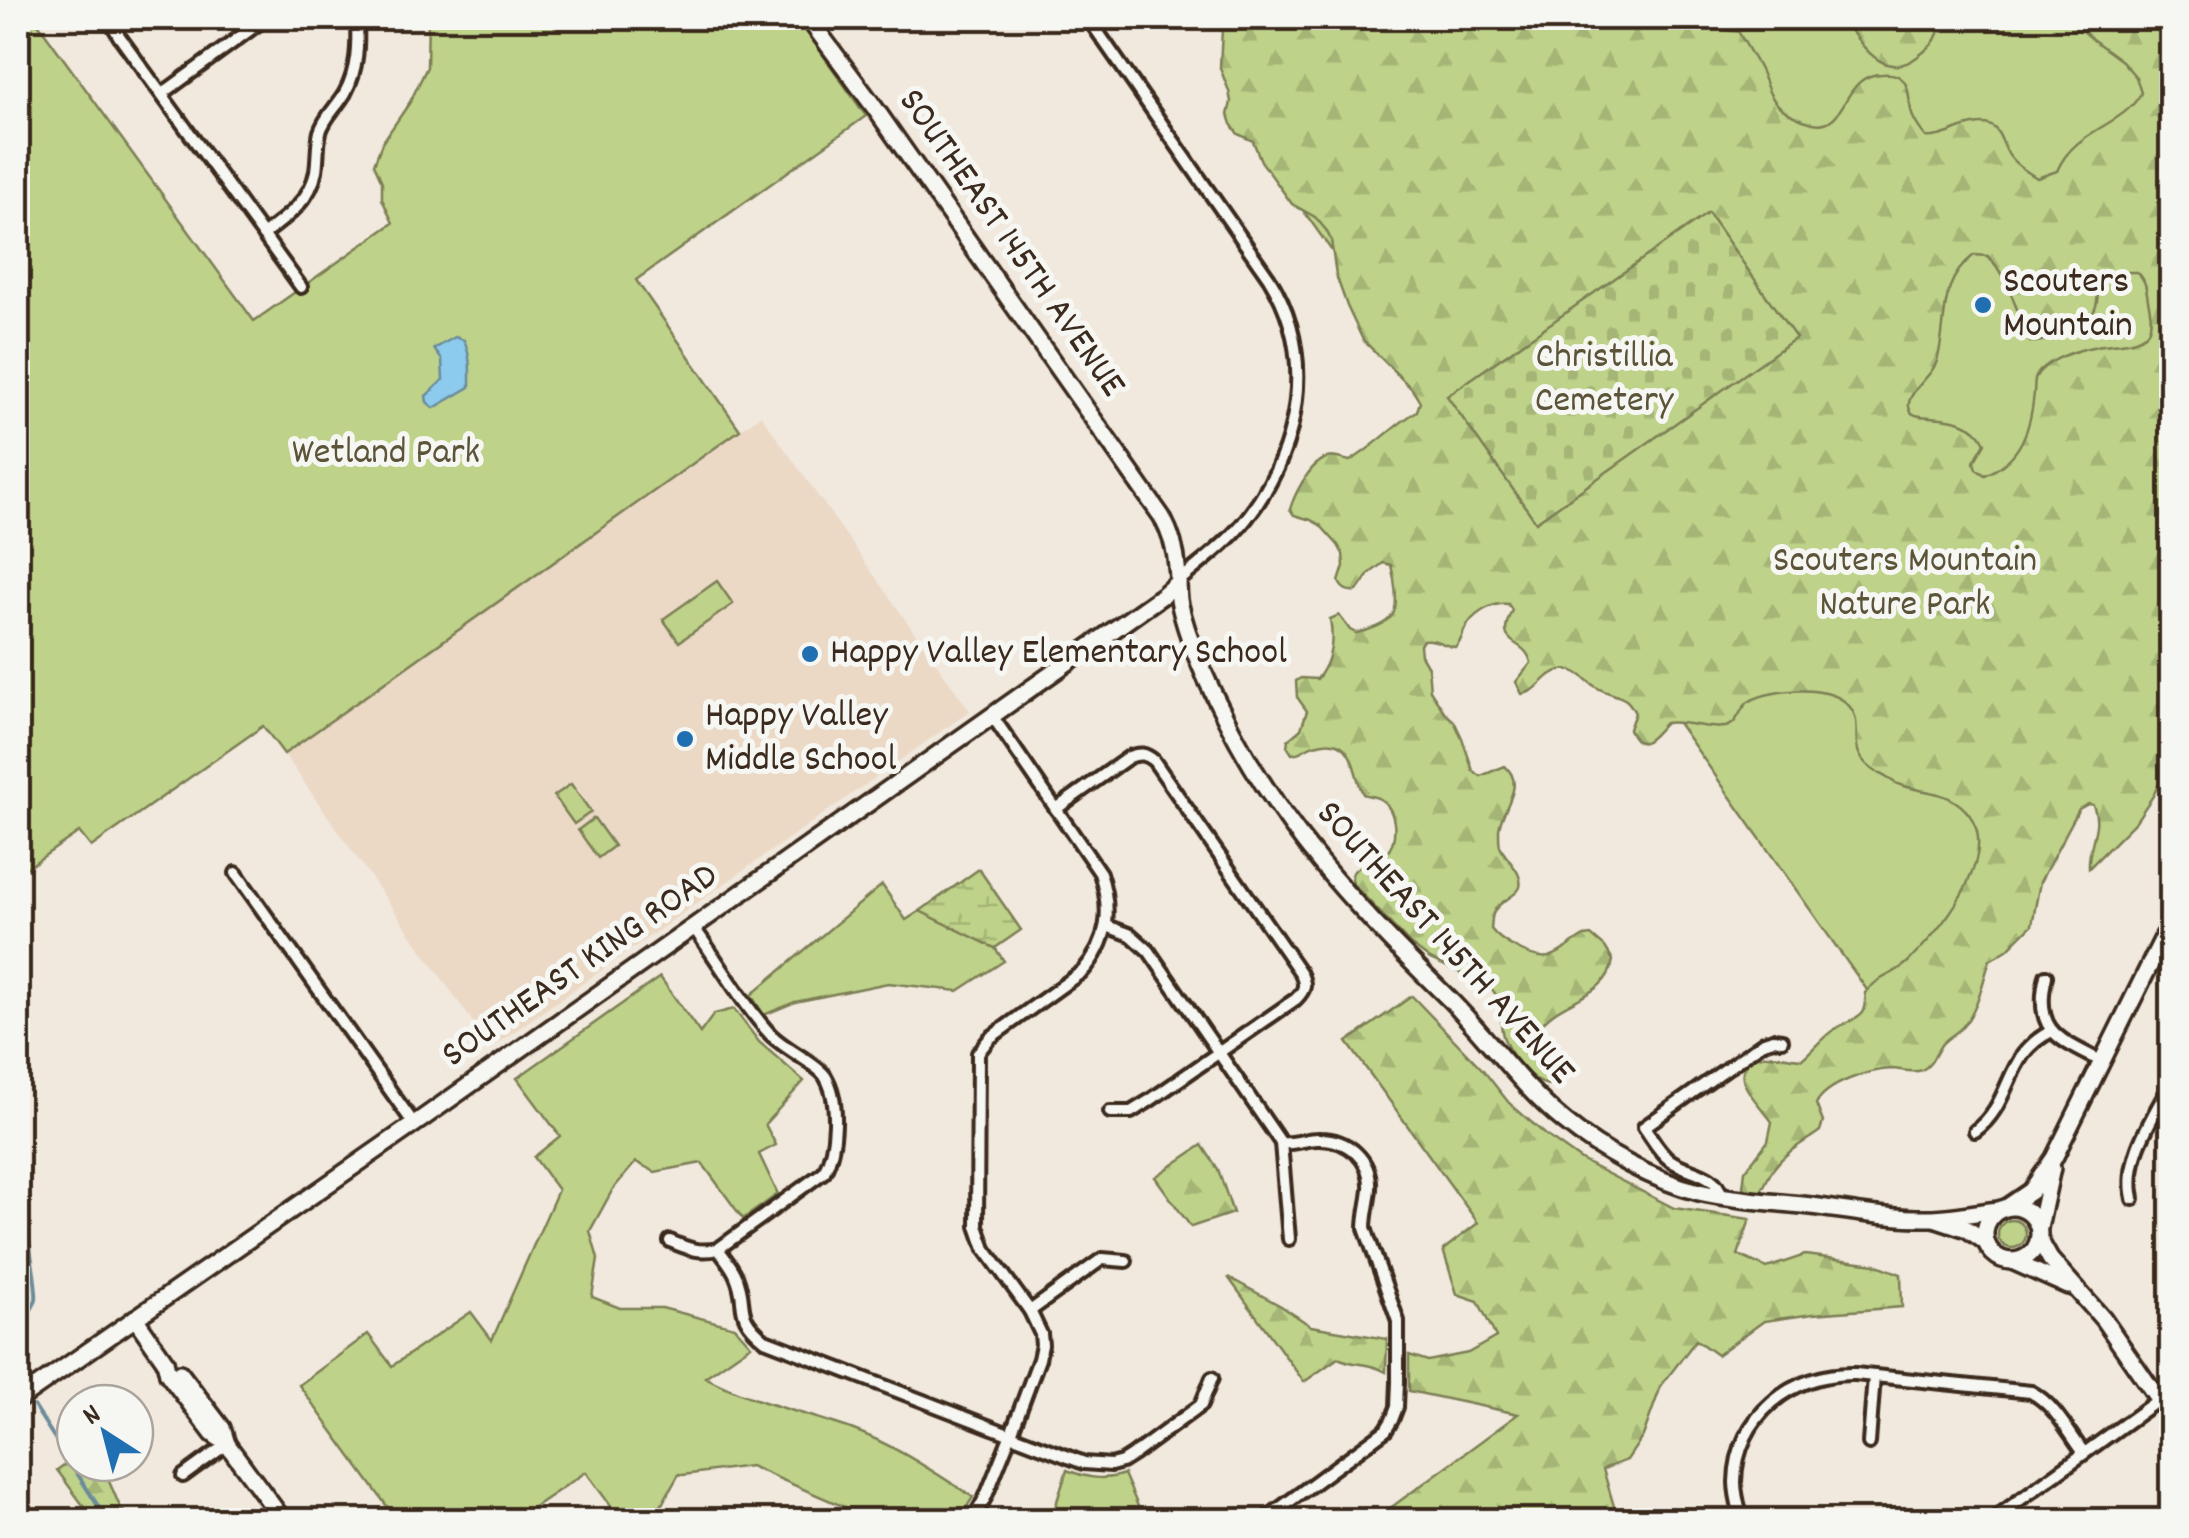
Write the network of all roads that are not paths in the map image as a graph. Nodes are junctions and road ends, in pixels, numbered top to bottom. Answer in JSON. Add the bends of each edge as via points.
{"nodes":[{"id":1,"x":110,"y":18,"type":"edge"},
{"id":2,"x":266,"y":18,"type":"edge"},
{"id":3,"x":357,"y":18,"type":"edge"},
{"id":4,"x":808,"y":18,"type":"edge"},
{"id":5,"x":1088,"y":18,"type":"edge"},
{"id":6,"x":162,"y":94,"type":"junction"},
{"id":7,"x":263,"y":235,"type":"junction"},
{"id":8,"x":301,"y":288,"type":"dead end"},
{"id":9,"x":1178,"y":582,"type":"junction"},
{"id":10,"x":993,"y":717,"type":"junction"},
{"id":11,"x":1056,"y":809,"type":"junction"},
{"id":12,"x":236,"y":873,"type":"dead end"},
{"id":13,"x":2172,"y":920,"type":"edge"},
{"id":14,"x":1107,"y":926,"type":"junction"},
{"id":15,"x":694,"y":928,"type":"junction"},
{"id":16,"x":2046,"y":976,"type":"dead end"},
{"id":17,"x":2052,"y":1031,"type":"junction"},
{"id":18,"x":1782,"y":1040,"type":"dead end"},
{"id":19,"x":1219,"y":1053,"type":"junction"},
{"id":20,"x":2101,"y":1060,"type":"junction"},
{"id":21,"x":2172,"y":1081,"type":"edge"},
{"id":22,"x":1110,"y":1112,"type":"dead end"},
{"id":23,"x":414,"y":1124,"type":"junction"},
{"id":24,"x":1975,"y":1131,"type":"dead end"},
{"id":25,"x":1281,"y":1144,"type":"junction"},
{"id":26,"x":2054,"y":1158,"type":"junction"},
{"id":27,"x":1722,"y":1196,"type":"junction"},
{"id":28,"x":2133,"y":1199,"type":"dead end"},
{"id":29,"x":2003,"y":1209,"type":"junction"},
{"id":30,"x":1933,"y":1218,"type":"junction"},
{"id":31,"x":2039,"y":1234,"type":"junction"},
{"id":32,"x":1289,"y":1239,"type":"dead end"},
{"id":33,"x":670,"y":1241,"type":"dead end"},
{"id":34,"x":1986,"y":1242,"type":"junction"},
{"id":35,"x":718,"y":1249,"type":"junction"},
{"id":36,"x":1126,"y":1261,"type":"dead end"},
{"id":37,"x":2014,"y":1262,"type":"junction"},
{"id":38,"x":2076,"y":1290,"type":"junction"},
{"id":39,"x":1030,"y":1311,"type":"junction"},
{"id":40,"x":134,"y":1318,"type":"junction"},
{"id":41,"x":1874,"y":1376,"type":"junction"},
{"id":42,"x":1212,"y":1378,"type":"dead end"},
{"id":43,"x":18,"y":1400,"type":"edge"},
{"id":44,"x":2158,"y":1400,"type":"junction"},
{"id":45,"x":2172,"y":1419,"type":"edge"},
{"id":46,"x":1011,"y":1434,"type":"junction"},
{"id":47,"x":1869,"y":1442,"type":"dead end"},
{"id":48,"x":227,"y":1444,"type":"junction"},
{"id":49,"x":2084,"y":1454,"type":"junction"},
{"id":50,"x":183,"y":1476,"type":"dead end"},
{"id":51,"x":283,"y":1520,"type":"edge"},
{"id":52,"x":973,"y":1520,"type":"edge"},
{"id":53,"x":1264,"y":1520,"type":"edge"},
{"id":54,"x":1742,"y":1520,"type":"edge"},
{"id":55,"x":1992,"y":1520,"type":"edge"}],
"edges":[{"from":1,"to":6,"type":"street"},
{"from":2,"to":6,"type":"street"},
{"from":3,"to":7,"type":"street","via":[[353,74],[320,134],[316,176],[298,206]]},
{"from":4,"to":9,"type":"main road","name":"SOUTHEAST 145TH AVENUE","via":[[1159,511],[1174,546]]},
{"from":5,"to":9,"type":"street","via":[[1278,292],[1296,352],[1295,416],[1269,486],[1245,521]]},
{"from":6,"to":7,"type":"street"},
{"from":7,"to":8,"type":"street"},
{"from":9,"to":10,"type":"main road","name":"SOUTHEAST KING ROAD"},
{"from":9,"to":27,"type":"main road","name":"SOUTHEAST 145TH AVENUE","via":[[1196,651],[1236,739],[1272,800],[1344,892],[1568,1125],[1657,1176]]},
{"from":10,"to":11,"type":"street"},
{"from":10,"to":15,"type":"main road","name":"SOUTHEAST KING ROAD"},
{"from":11,"to":14,"type":"street","via":[[1100,874]]},
{"from":11,"to":19,"type":"street","via":[[1129,757],[1148,755],[1300,972],[1303,992]]},
{"from":12,"to":23,"type":"street"},
{"from":13,"to":20,"type":"main road"},
{"from":14,"to":19,"type":"street","via":[[1149,951]]},
{"from":14,"to":39,"type":"street","via":[[1083,970],[990,1038],[977,1059],[978,1226],[986,1249]]},
{"from":15,"to":23,"type":"main road","name":"SOUTHEAST KING ROAD"},
{"from":15,"to":35,"type":"street","via":[[771,1035],[827,1078],[834,1115],[833,1156],[824,1172]]},
{"from":16,"to":17,"type":"street","via":[[2041,1005]]},
{"from":17,"to":20,"type":"street"},
{"from":17,"to":24,"type":"street","via":[[2022,1053],[1995,1111]]},
{"from":18,"to":27,"type":"street","via":[[1764,1042],[1644,1127],[1666,1157],[1714,1180]]},
{"from":19,"to":22,"type":"street","via":[[1131,1112]]},
{"from":19,"to":25,"type":"street"},
{"from":20,"to":26,"type":"main road"},
{"from":21,"to":28,"type":"street","via":[[2132,1163]]},
{"from":23,"to":40,"type":"main road","name":"SOUTHEAST KING ROAD"},
{"from":25,"to":32,"type":"street"},
{"from":25,"to":53,"type":"street","via":[[1337,1141],[1361,1158],[1370,1187],[1365,1228],[1398,1321],[1398,1382],[1386,1430]]},
{"from":26,"to":29,"type":"main road","via":[[2031,1191]]},
{"from":26,"to":31,"type":"main road"},
{"from":27,"to":30,"type":"main road","name":"SOUTHEAST 145TH AVENUE"},
{"from":29,"to":30,"type":"main road","name":"SOUTHEAST 145TH AVENUE"},
{"from":29,"to":31,"type":"main road","via":[[2024,1210]]},
{"from":29,"to":34,"type":"main road","via":[[1988,1223]]},
{"from":30,"to":34,"type":"main road","name":"SOUTHEAST 145TH AVENUE"},
{"from":31,"to":37,"type":"main road","via":[[2030,1255]]},
{"from":31,"to":38,"type":"main road","via":[[2050,1260]]},
{"from":33,"to":35,"type":"street","via":[[690,1250]]},
{"from":34,"to":37,"type":"main road","name":"SOUTHEAST 145TH AVENUE","via":[[1999,1258]]},
{"from":35,"to":46,"type":"street","via":[[736,1275],[746,1320],[765,1340]]},
{"from":36,"to":39,"type":"street","via":[[1102,1259]]},
{"from":37,"to":38,"type":"main road","name":"SOUTHEAST 145TH AVENUE"},
{"from":38,"to":44,"type":"main road"},
{"from":39,"to":46,"type":"street","via":[[1040,1334],[1040,1359]]},
{"from":40,"to":43,"type":"main road","name":"SOUTHEAST KING ROAD"},
{"from":40,"to":48,"type":"main road","via":[[222,1428]]},
{"from":41,"to":47,"type":"street"},
{"from":41,"to":49,"type":"street","via":[[2031,1392],[2052,1408]]},
{"from":41,"to":54,"type":"street","via":[[1812,1378],[1761,1414],[1738,1462]]},
{"from":42,"to":46,"type":"street","via":[[1201,1405],[1122,1462],[1084,1463]]},
{"from":44,"to":45,"type":"main road"},
{"from":44,"to":49,"type":"street"},
{"from":46,"to":52,"type":"street"},
{"from":48,"to":50,"type":"street"},
{"from":48,"to":51,"type":"main road"},
{"from":49,"to":55,"type":"street"}]}
